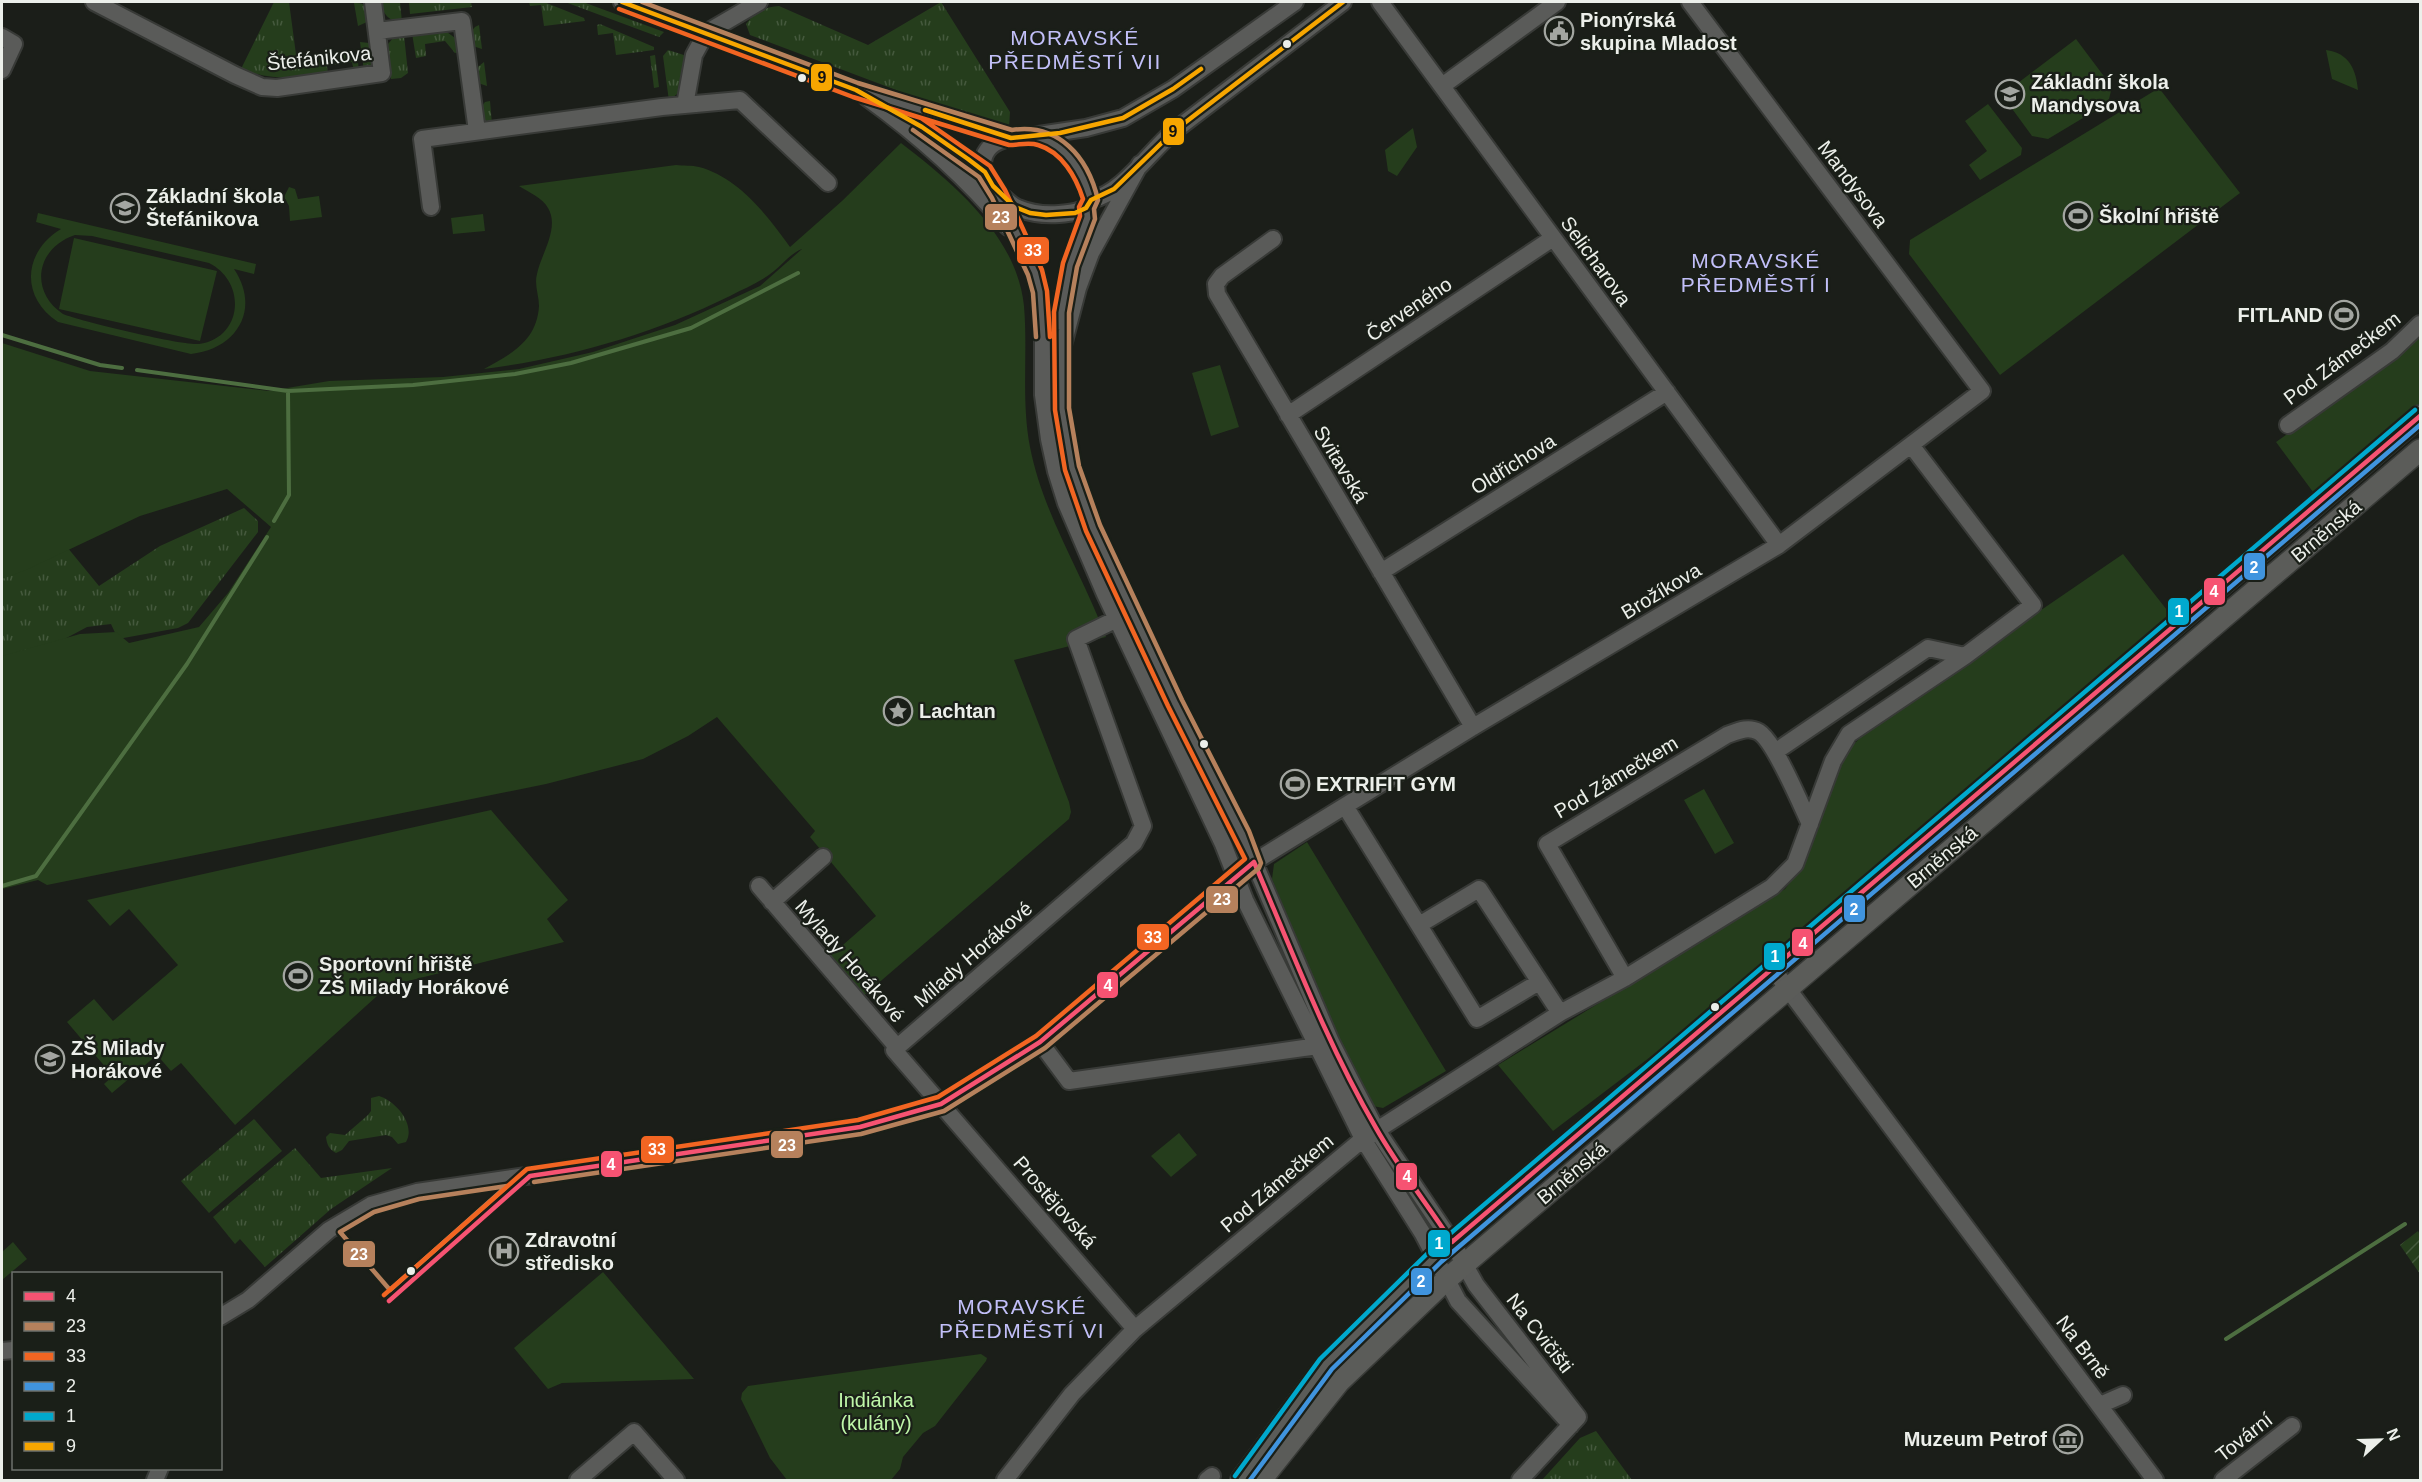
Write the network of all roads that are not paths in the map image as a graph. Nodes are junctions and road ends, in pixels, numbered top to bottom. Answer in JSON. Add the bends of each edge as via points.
{"nodes":[{"id":1,"x":94,"y":2,"type":"edge"},
{"id":2,"x":373,"y":2,"type":"edge"},
{"id":3,"x":622,"y":2,"type":"edge"},
{"id":4,"x":759,"y":2,"type":"edge"},
{"id":5,"x":1295,"y":2,"type":"edge"},
{"id":6,"x":1342,"y":2,"type":"edge"},
{"id":7,"x":1380,"y":2,"type":"edge"},
{"id":8,"x":1557,"y":2,"type":"edge"},
{"id":9,"x":1690,"y":2,"type":"edge"},
{"id":10,"x":377,"y":31,"type":"junction"},
{"id":11,"x":706,"y":33,"type":"junction"},
{"id":12,"x":2,"y":37,"type":"edge"},
{"id":13,"x":2,"y":70,"type":"edge"},
{"id":14,"x":1442,"y":86,"type":"junction"},
{"id":15,"x":856,"y":90,"type":"junction"},
{"id":16,"x":685,"y":105,"type":"junction"},
{"id":17,"x":477,"y":131,"type":"junction"},
{"id":18,"x":1032,"y":136,"type":"junction"},
{"id":19,"x":1011,"y":138,"type":"junction"},
{"id":20,"x":1140,"y":164,"type":"junction"},
{"id":21,"x":985,"y":172,"type":"junction"},
{"id":22,"x":828,"y":183,"type":"dead end"},
{"id":23,"x":999,"y":194,"type":"junction"},
{"id":24,"x":1089,"y":204,"type":"junction"},
{"id":25,"x":431,"y":207,"type":"dead end"},
{"id":26,"x":1553,"y":238,"type":"junction"},
{"id":27,"x":1273,"y":239,"type":"dead end"},
{"id":28,"x":1022,"y":244,"type":"junction"},
{"id":29,"x":2421,"y":324,"type":"edge"},
{"id":30,"x":1061,"y":353,"type":"junction"},
{"id":31,"x":1982,"y":391,"type":"joint"},
{"id":32,"x":1666,"y":392,"type":"junction"},
{"id":33,"x":1288,"y":415,"type":"junction"},
{"id":34,"x":2421,"y":416,"type":"edge"},
{"id":35,"x":2288,"y":425,"type":"dead end"},
{"id":36,"x":1911,"y":445,"type":"junction"},
{"id":37,"x":2421,"y":450,"type":"edge"},
{"id":38,"x":1779,"y":545,"type":"junction"},
{"id":39,"x":1381,"y":572,"type":"junction"},
{"id":40,"x":1132,"y":611,"type":"junction"},
{"id":41,"x":1117,"y":619,"type":"junction"},
{"id":42,"x":1965,"y":656,"type":"junction"},
{"id":43,"x":1473,"y":727,"type":"junction"},
{"id":44,"x":1775,"y":752,"type":"junction"},
{"id":45,"x":1345,"y":806,"type":"junction"},
{"id":46,"x":1810,"y":824,"type":"junction"},
{"id":47,"x":824,"y":857,"type":"dead end"},
{"id":48,"x":1254,"y":862,"type":"junction"},
{"id":49,"x":1235,"y":876,"type":"junction"},
{"id":50,"x":759,"y":886,"type":"dead end"},
{"id":51,"x":772,"y":902,"type":"junction"},
{"id":52,"x":1419,"y":925,"type":"junction"},
{"id":53,"x":1773,"y":969,"type":"junction"},
{"id":54,"x":1626,"y":978,"type":"junction"},
{"id":55,"x":1539,"y":982,"type":"junction"},
{"id":56,"x":1787,"y":989,"type":"junction"},
{"id":57,"x":1560,"y":1013,"type":"junction"},
{"id":58,"x":1040,"y":1042,"type":"junction"},
{"id":59,"x":897,"y":1047,"type":"junction"},
{"id":60,"x":1318,"y":1047,"type":"junction"},
{"id":61,"x":941,"y":1104,"type":"junction"},
{"id":62,"x":1369,"y":1133,"type":"junction"},
{"id":63,"x":1452,"y":1242,"type":"junction"},
{"id":64,"x":1436,"y":1256,"type":"junction"},
{"id":65,"x":1464,"y":1265,"type":"junction"},
{"id":66,"x":1446,"y":1280,"type":"junction"},
{"id":67,"x":222,"y":1316,"type":"edge"},
{"id":68,"x":1135,"y":1329,"type":"junction"},
{"id":69,"x":2123,"y":1395,"type":"dead end"},
{"id":70,"x":2100,"y":1404,"type":"junction"},
{"id":71,"x":1571,"y":1425,"type":"junction"},
{"id":72,"x":2292,"y":1426,"type":"dead end"},
{"id":73,"x":578,"y":1480,"type":"edge"},
{"id":74,"x":676,"y":1480,"type":"edge"},
{"id":75,"x":1005,"y":1480,"type":"edge"},
{"id":76,"x":1241,"y":1480,"type":"edge"},
{"id":77,"x":1261,"y":1480,"type":"edge"},
{"id":78,"x":1520,"y":1480,"type":"edge"},
{"id":79,"x":2155,"y":1480,"type":"edge"},
{"id":80,"x":2223,"y":1480,"type":"edge"}],
"edges":[{"from":1,"to":10,"type":"street","name":"Štefánikova","via":[[262,87],[382,73]]},
{"from":2,"to":10,"type":"street","name":"Štefánikova"},
{"from":3,"to":11,"type":"street"},
{"from":4,"to":11,"type":"street"},
{"from":5,"to":18,"type":"street","via":[[1173,89],[1123,118]]},
{"from":6,"to":20,"type":"street","via":[[1174,131]]},
{"from":7,"to":14,"type":"street","name":"Selicharova"},
{"from":8,"to":14,"type":"street"},
{"from":9,"to":31,"type":"street","name":"Mandysova"},
{"from":10,"to":17,"type":"street","name":"Štefánikova","via":[[462,21]]},
{"from":11,"to":15,"type":"street"},
{"from":11,"to":16,"type":"street","via":[[694,55]]},
{"from":12,"to":13,"type":"street","via":[[14,44]]},
{"from":14,"to":26,"type":"street","name":"Selicharova"},
{"from":15,"to":19,"type":"street"},
{"from":15,"to":21,"type":"street","via":[[922,127]]},
{"from":15,"to":28,"type":"street","via":[[917,134],[975,189]]},
{"from":16,"to":17,"type":"street"},
{"from":16,"to":22,"type":"street","via":[[740,100]]},
{"from":17,"to":25,"type":"street","via":[[422,139]]},
{"from":18,"to":19,"type":"street"},
{"from":18,"to":24,"type":"street","via":[[1054,143],[1067,153],[1082,173]]},
{"from":19,"to":21,"type":"street","via":[[986,151],[982,166]]},
{"from":20,"to":24,"type":"street","via":[[1117,188]]},
{"from":20,"to":30,"type":"street","via":[[1090,253]]},
{"from":21,"to":23,"type":"street"},
{"from":23,"to":24,"type":"street","via":[[1016,207],[1046,215],[1067,214]]},
{"from":23,"to":28,"type":"street"},
{"from":24,"to":30,"type":"street","via":[[1063,294]]},
{"from":26,"to":32,"type":"street","name":"Selicharova"},
{"from":26,"to":33,"type":"street","name":"Červeného"},
{"from":27,"to":33,"type":"street","name":"Svitavská","via":[[1222,276],[1215,288]]},
{"from":28,"to":41,"type":"street","via":[[1040,292],[1043,395],[1056,471]]},
{"from":29,"to":35,"type":"street","name":"Pod Zámečkem","via":[[2392,351]]},
{"from":30,"to":40,"type":"street","via":[[1062,409],[1072,468],[1093,528]]},
{"from":31,"to":36,"type":"street","name":"Brožíkova"},
{"from":32,"to":38,"type":"street","name":"Selicharova"},
{"from":32,"to":39,"type":"street","name":"Oldřichova"},
{"from":33,"to":39,"type":"street","name":"Svitavská"},
{"from":34,"to":53,"type":"main road","name":"Brněnská"},
{"from":36,"to":38,"type":"street","name":"Brožíkova"},
{"from":36,"to":42,"type":"street","name":"Pod Zámečkem","via":[[2033,605]]},
{"from":37,"to":56,"type":"main road","name":"Brněnská"},
{"from":38,"to":43,"type":"street","name":"Brožíkova"},
{"from":39,"to":43,"type":"street","name":"Svitavská"},
{"from":40,"to":41,"type":"street"},
{"from":40,"to":48,"type":"street"},
{"from":41,"to":49,"type":"street"},
{"from":41,"to":59,"type":"street","name":"Milady Horákové","via":[[1076,639],[1143,826],[1134,843]]},
{"from":42,"to":44,"type":"street","via":[[1928,648]]},
{"from":42,"to":46,"type":"street","name":"Pod Zámečkem","via":[[1849,734],[1833,761]]},
{"from":43,"to":45,"type":"street","name":"Brožíkova"},
{"from":44,"to":46,"type":"street","name":"Pod Zámečkem"},
{"from":44,"to":54,"type":"street","name":"Pod Zámečkem","via":[[1760,733],[1745,729],[1727,735],[1547,844]]},
{"from":45,"to":48,"type":"street","name":"Brožíkova"},
{"from":45,"to":52,"type":"street"},
{"from":46,"to":54,"type":"street","name":"Pod Zámečkem","via":[[1795,864],[1772,887]]},
{"from":47,"to":51,"type":"street","name":"Mylady Horákové"},
{"from":48,"to":49,"type":"street"},
{"from":48,"to":62,"type":"street"},
{"from":49,"to":58,"type":"street"},
{"from":49,"to":60,"type":"street"},
{"from":50,"to":51,"type":"street","name":"Mylady Horákové"},
{"from":51,"to":59,"type":"street","name":"Mylady Horákové"},
{"from":52,"to":55,"type":"street","via":[[1479,889]]},
{"from":52,"to":55,"type":"street","via":[[1477,1019]]},
{"from":53,"to":56,"type":"street","name":"Na Brně"},
{"from":53,"to":63,"type":"main road","name":"Brněnská"},
{"from":54,"to":57,"type":"street","name":"Pod Zámečkem"},
{"from":55,"to":57,"type":"street"},
{"from":56,"to":65,"type":"main road","name":"Brněnská"},
{"from":56,"to":70,"type":"street","name":"Na Brně"},
{"from":57,"to":62,"type":"street","name":"Pod Zámečkem"},
{"from":58,"to":60,"type":"street","via":[[1070,1081]]},
{"from":58,"to":61,"type":"street"},
{"from":59,"to":61,"type":"street","via":[[894,1050]]},
{"from":60,"to":62,"type":"street"},
{"from":61,"to":67,"type":"street","via":[[860,1127],[417,1192],[371,1205],[329,1230],[248,1300]]},
{"from":61,"to":68,"type":"street","name":"Prostějovská"},
{"from":62,"to":63,"type":"street"},
{"from":62,"to":64,"type":"street","name":"Na Cvičišti"},
{"from":62,"to":68,"type":"street","name":"Pod Zámečkem"},
{"from":63,"to":64,"type":"main road","name":"Brněnská"},
{"from":63,"to":65,"type":"street"},
{"from":64,"to":66,"type":"street","name":"Na Cvičišti"},
{"from":64,"to":76,"type":"main road","name":"Brněnská","via":[[1326,1364]]},
{"from":65,"to":66,"type":"main road","name":"Brněnská"},
{"from":65,"to":71,"type":"street","name":"Na Cvičišti","via":[[1578,1417]]},
{"from":66,"to":71,"type":"street","name":"Na Cvičišti","via":[[1458,1301]]},
{"from":66,"to":77,"type":"main road","name":"Brněnská","via":[[1339,1382]]},
{"from":68,"to":75,"type":"street","name":"Pod Zámečkem","via":[[1072,1394]]},
{"from":69,"to":70,"type":"street","name":"Na Brně"},
{"from":70,"to":79,"type":"street","name":"Na Brně"},
{"from":71,"to":78,"type":"street"},
{"from":72,"to":80,"type":"street","name":"Tovární"},
{"from":73,"to":74,"type":"street","via":[[634,1432]]}]}
